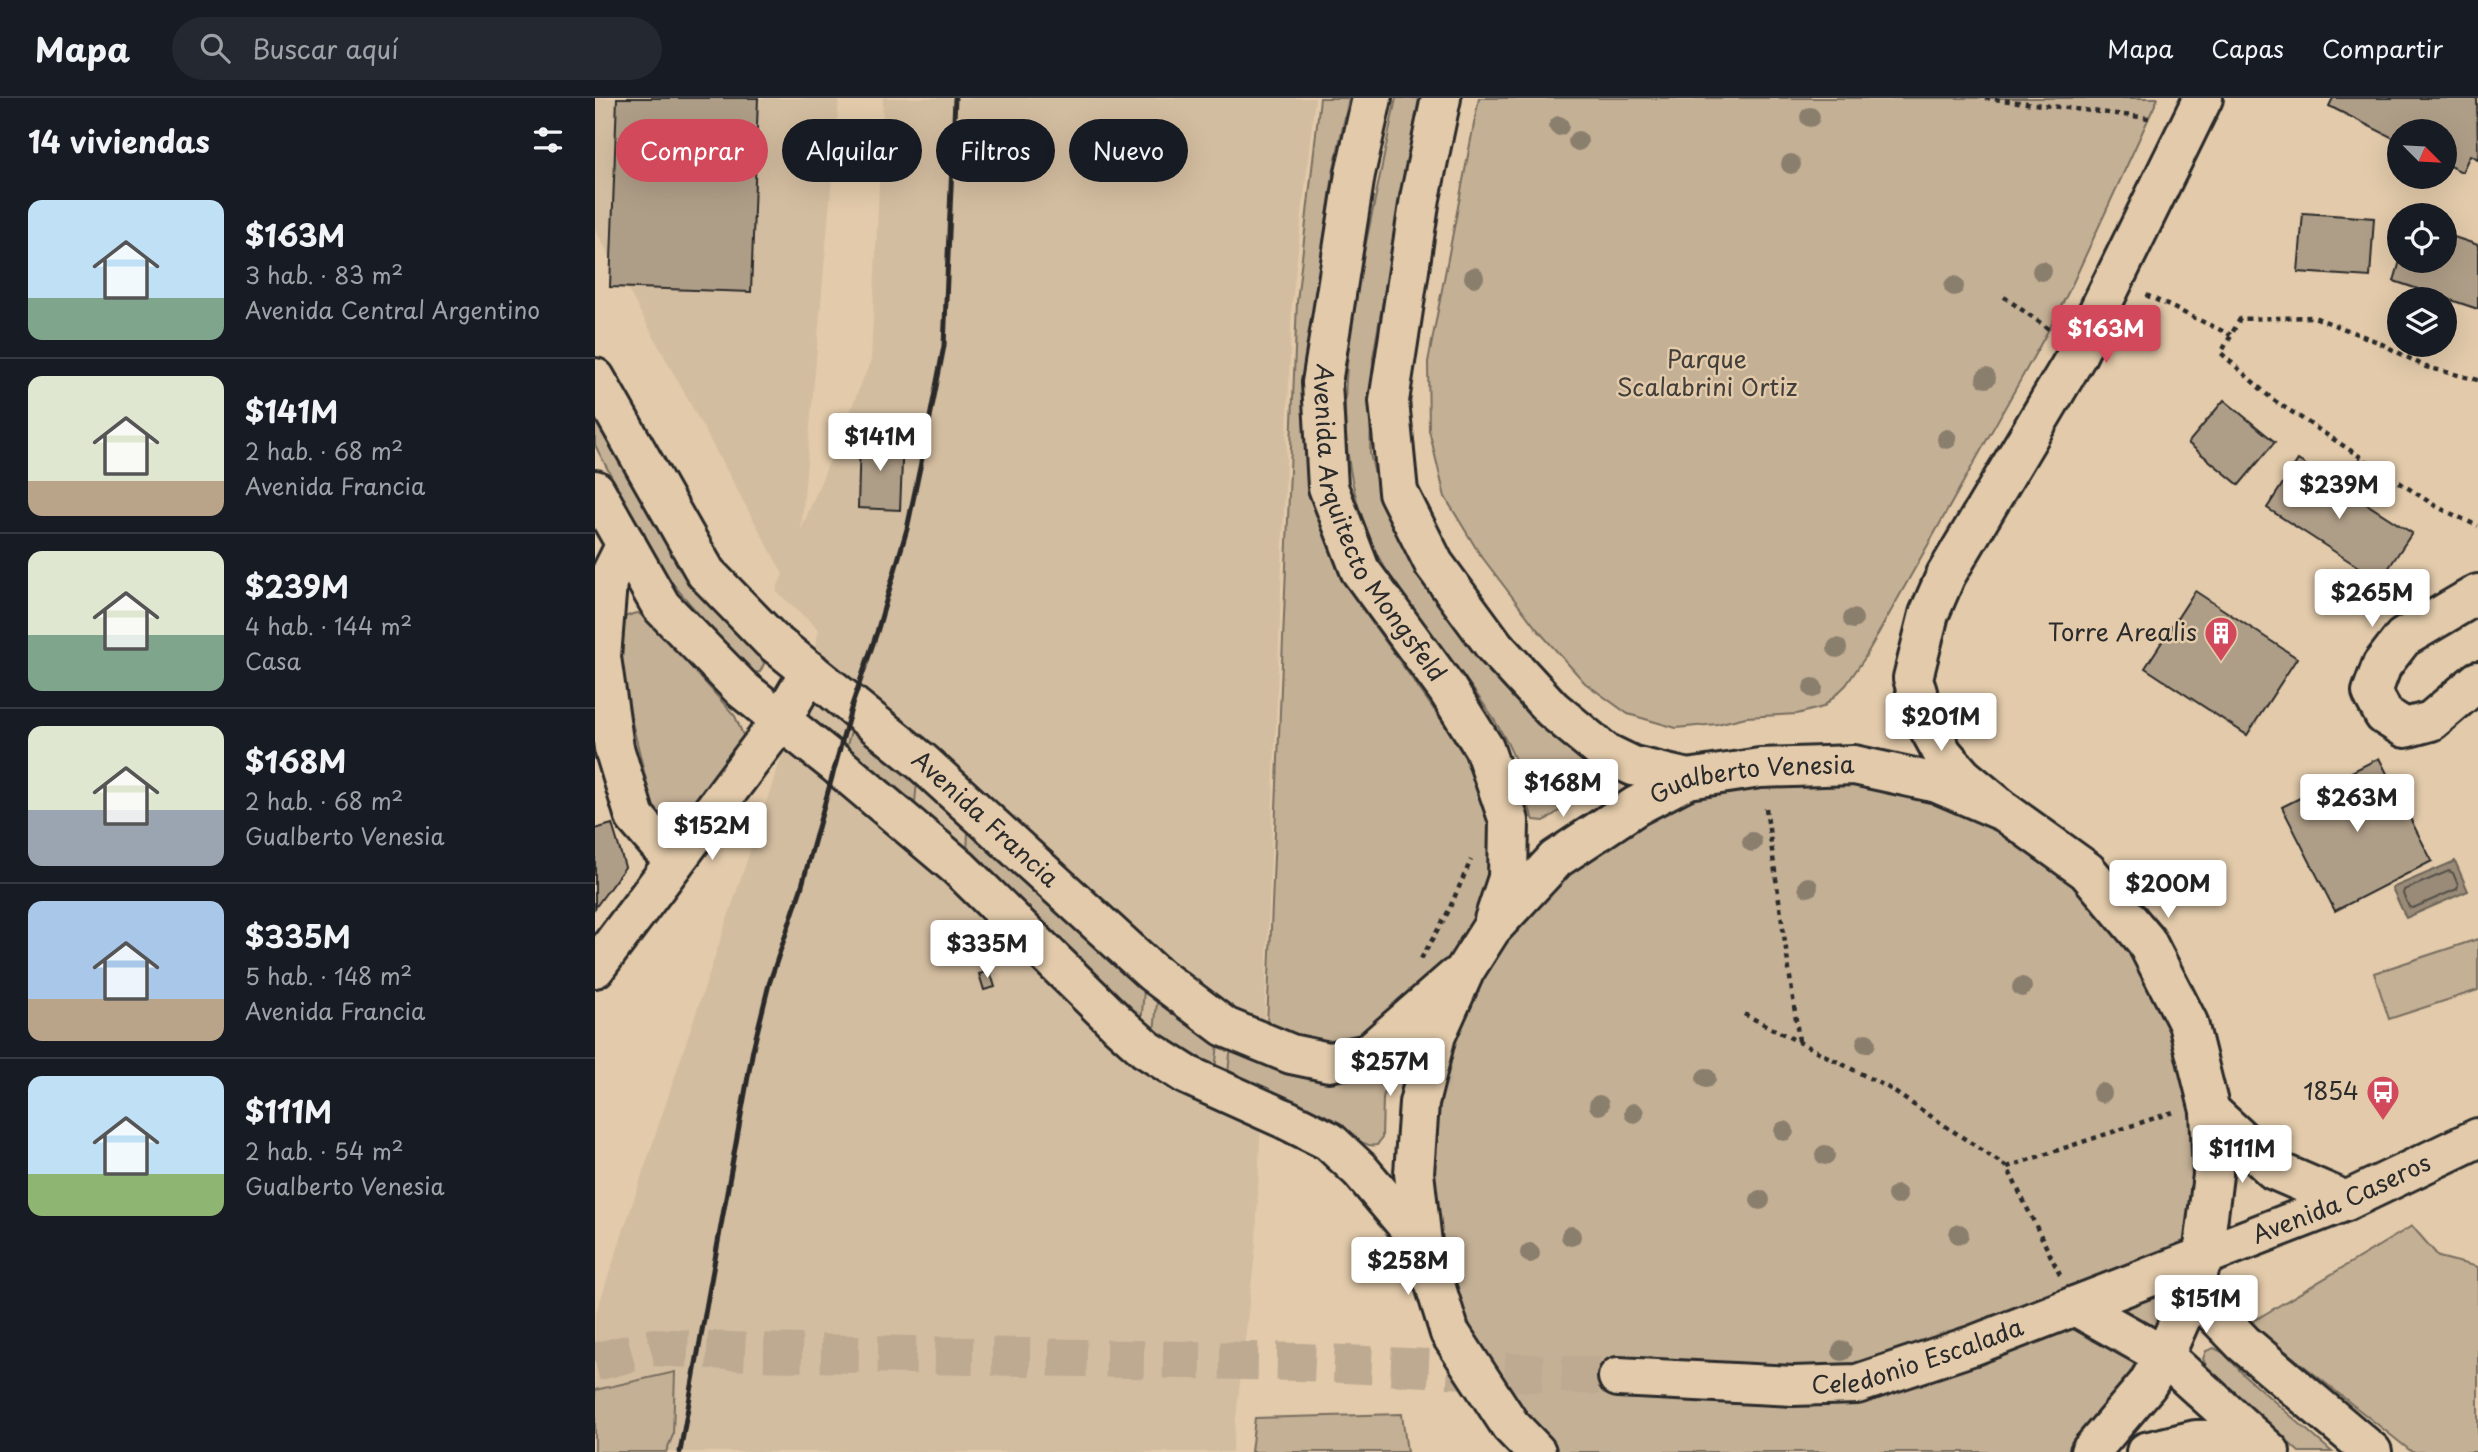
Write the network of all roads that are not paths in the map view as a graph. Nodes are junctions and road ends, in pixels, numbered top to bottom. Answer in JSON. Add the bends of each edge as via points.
{"nodes":[{"id":1,"x":1372,"y":98,"type":"edge"},
{"id":2,"x":1441,"y":98,"type":"edge"},
{"id":3,"x":2203,"y":98,"type":"edge"},
{"id":4,"x":595,"y":378,"type":"edge"},
{"id":5,"x":595,"y":490,"type":"edge"},
{"id":6,"x":626,"y":544,"type":"junction"},
{"id":7,"x":2478,"y":594,"type":"edge"},
{"id":8,"x":810,"y":671,"type":"junction"},
{"id":9,"x":2478,"y":681,"type":"edge"},
{"id":10,"x":782,"y":720,"type":"junction"},
{"id":11,"x":1688,"y":779,"type":"junction"},
{"id":12,"x":2005,"y":812,"type":"junction"},
{"id":13,"x":674,"y":862,"type":"junction"},
{"id":14,"x":1491,"y":929,"type":"junction"},
{"id":15,"x":595,"y":968,"type":"edge"},
{"id":16,"x":1465,"y":970,"type":"junction"},
{"id":17,"x":2209,"y":1106,"type":"junction"},
{"id":18,"x":2478,"y":1138,"type":"edge"},
{"id":19,"x":2346,"y":1201,"type":"junction"},
{"id":20,"x":1422,"y":1243,"type":"junction"},
{"id":21,"x":2198,"y":1273,"type":"junction"},
{"id":22,"x":2075,"y":1306,"type":"junction"},
{"id":23,"x":2164,"y":1356,"type":"junction"},
{"id":24,"x":1618,"y":1377,"type":"tunnel mouth"},
{"id":25,"x":2263,"y":1446,"type":"edge"},
{"id":26,"x":1537,"y":1452,"type":"edge"},
{"id":27,"x":2090,"y":1452,"type":"edge"},
{"id":28,"x":2145,"y":1452,"type":"edge"},
{"id":29,"x":2372,"y":1452,"type":"edge"}],
"edges":[{"from":1,"to":14,"type":"main road","name":"Avenida Arquitecto Mongsfeld","via":[[1355,174],[1322,383],[1328,487],[1360,570],[1484,748],[1509,821],[1508,878]]},
{"from":2,"to":11,"type":"main road","name":"Avenida Arquitecto Mongsfeld","via":[[1420,198],[1389,401],[1398,492],[1434,564],[1496,647],[1552,709],[1604,752],[1633,766]]},
{"from":3,"to":12,"type":"main road","via":[[2077,355],[1936,594],[1929,614],[1913,678],[1925,721],[1943,754],[1963,777]]},
{"from":4,"to":8,"type":"main road","name":"Avenida Francia","via":[[706,573],[771,640]]},
{"from":5,"to":6,"type":"main road"},
{"from":6,"to":10,"type":"main road","via":[[661,606],[742,689]]},
{"from":6,"to":13,"type":"main road","via":[[607,582],[601,657],[614,748],[635,817]]},
{"from":7,"to":9,"type":"main road","via":[[2403,638],[2382,665],[2372,691],[2384,715],[2405,729],[2431,721]]},
{"from":8,"to":10,"type":"main road"},
{"from":8,"to":16,"type":"main road","name":"Avenida Francia","via":[[945,782],[1152,972],[1225,1027],[1291,1054],[1329,1062],[1368,1054]]},
{"from":10,"to":13,"type":"main road"},
{"from":10,"to":20,"type":"main road","via":[[959,868],[1146,1049],[1187,1075],[1329,1141]]},
{"from":11,"to":12,"type":"main road","name":"Gualberto Venesia","via":[[1760,768],[1854,765],[1937,783]]},
{"from":11,"to":14,"type":"main road","name":"Gualberto Venesia","via":[[1636,806],[1556,859]]},
{"from":12,"to":17,"type":"main road","name":"Gualberto Venesia","via":[[2087,871],[2146,941],[2188,1023]]},
{"from":13,"to":15,"type":"main road"},
{"from":14,"to":16,"type":"main road","name":"Gualberto Venesia"},
{"from":16,"to":20,"type":"main road","name":"Gualberto Venesia","via":[[1436,1035],[1419,1103],[1414,1173]]},
{"from":17,"to":19,"type":"main road","via":[[2274,1170]]},
{"from":17,"to":21,"type":"main road","name":"Gualberto Venesia","via":[[2213,1175]]},
{"from":18,"to":19,"type":"main road","name":"Avenida Caseros"},
{"from":19,"to":21,"type":"main road","name":"Avenida Caseros"},
{"from":20,"to":26,"type":"main road","name":"Gualberto Venesia","bridge":true,"via":[[1450,1333],[1510,1425]]},
{"from":21,"to":22,"type":"main road","name":"Celedonio Escalada"},
{"from":21,"to":23,"type":"main road","name":"Gualberto Venesia"},
{"from":21,"to":29,"type":"main road","via":[[2243,1343]]},
{"from":22,"to":23,"type":"main road"},
{"from":22,"to":24,"type":"main road","name":"Celedonio Escalada","via":[[1857,1384],[1793,1386]]},
{"from":23,"to":25,"type":"main road"},
{"from":23,"to":27,"type":"main road","name":"Gualberto Venesia","via":[[2147,1385]]},
{"from":25,"to":28,"type":"main road","via":[[2196,1440]]}]}
